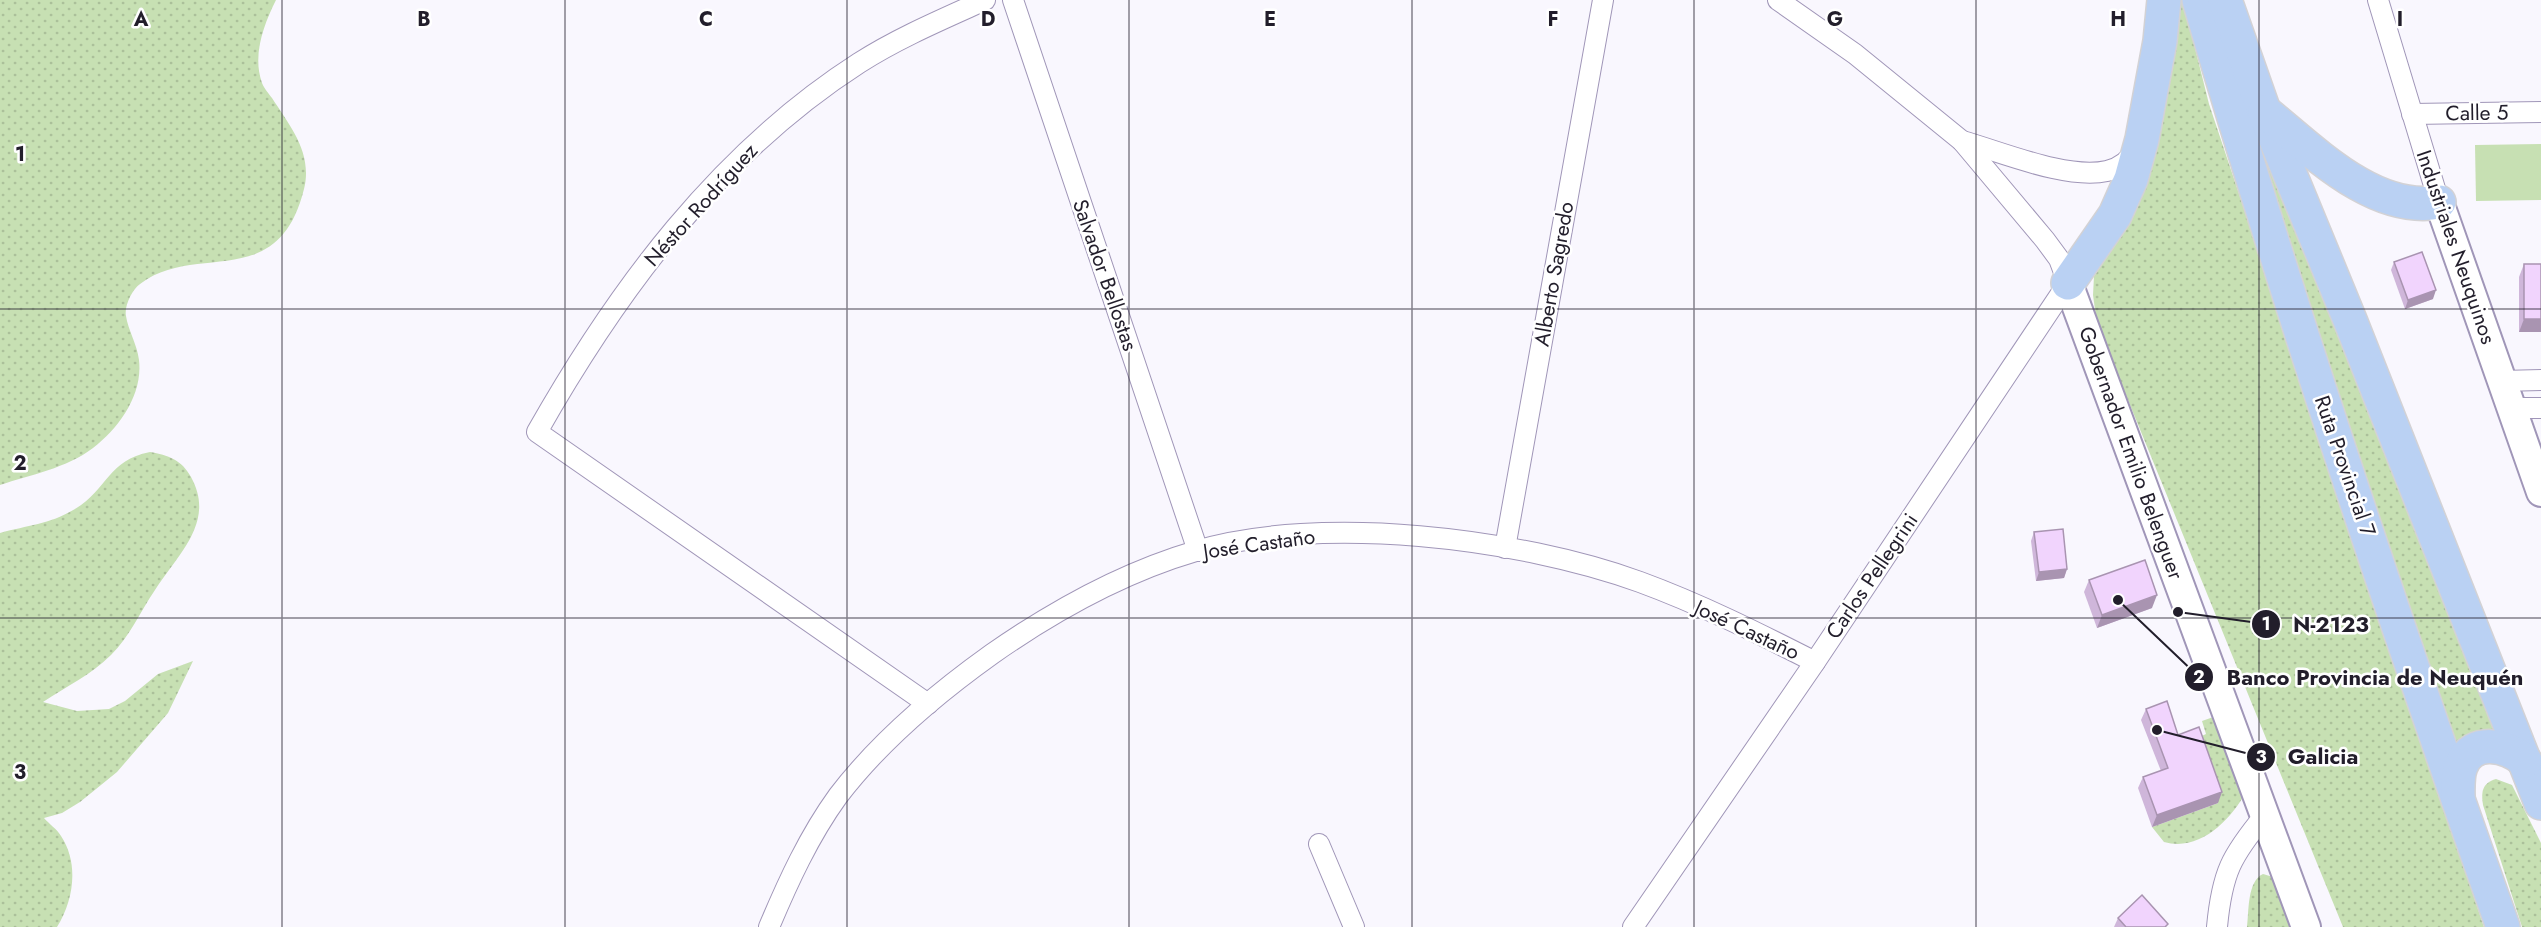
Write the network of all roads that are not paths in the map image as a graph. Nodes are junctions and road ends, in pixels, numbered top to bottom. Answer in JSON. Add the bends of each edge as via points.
{"nodes":[{"id":1,"x":985,"y":0,"type":"edge"},
{"id":2,"x":1013,"y":0,"type":"edge"},
{"id":3,"x":1604,"y":0,"type":"edge"},
{"id":4,"x":1778,"y":0,"type":"edge"},
{"id":5,"x":2164,"y":0,"type":"edge"},
{"id":6,"x":2199,"y":0,"type":"edge"},
{"id":7,"x":2225,"y":0,"type":"edge"},
{"id":8,"x":2378,"y":0,"type":"edge"},
{"id":9,"x":2264,"y":111,"type":"junction"},
{"id":10,"x":2541,"y":112,"type":"edge"},
{"id":11,"x":2412,"y":114,"type":"junction"},
{"id":12,"x":2142,"y":139,"type":"junction"},
{"id":13,"x":1962,"y":141,"type":"junction"},
{"id":14,"x":2439,"y":202,"type":"junction"},
{"id":15,"x":2068,"y":283,"type":"junction"},
{"id":16,"x":2541,"y":380,"type":"edge"},
{"id":17,"x":2502,"y":381,"type":"junction"},
{"id":18,"x":2512,"y":408,"type":"junction"},
{"id":19,"x":2541,"y":408,"type":"edge"},
{"id":20,"x":2541,"y":492,"type":"edge"},
{"id":21,"x":1505,"y":548,"type":"junction"},
{"id":22,"x":1198,"y":551,"type":"junction"},
{"id":23,"x":1815,"y":662,"type":"junction"},
{"id":24,"x":928,"y":705,"type":"junction"},
{"id":25,"x":2525,"y":761,"type":"junction"},
{"id":26,"x":2458,"y":799,"type":"junction"},
{"id":27,"x":2541,"y":803,"type":"edge"},
{"id":28,"x":2265,"y":815,"type":"junction"},
{"id":29,"x":1318,"y":844,"type":"dead end"},
{"id":30,"x":2501,"y":923,"type":"edge"},
{"id":31,"x":769,"y":927,"type":"edge"},
{"id":32,"x":1354,"y":927,"type":"edge"},
{"id":33,"x":1633,"y":927,"type":"edge"},
{"id":34,"x":2217,"y":927,"type":"edge"},
{"id":35,"x":2306,"y":927,"type":"edge"}],
"edges":[{"from":1,"to":24,"type":"street","name":"Néstor Rodríguez","via":[[860,62],[791,112],[733,164],[629,286],[578,361],[537,432]]},
{"from":2,"to":22,"type":"street","name":"Salvador Bellostas"},
{"from":3,"to":21,"type":"street","name":"Alberto Sagredo"},
{"from":4,"to":13,"type":"street","via":[[1855,54]]},
{"from":5,"to":12,"type":"highway"},
{"from":6,"to":26,"type":"highway","name":"Ruta Provincial 7","via":[[2257,199]]},
{"from":7,"to":9,"type":"highway"},
{"from":8,"to":11,"type":"street","name":"Industriales Neuquinos"},
{"from":9,"to":14,"type":"highway","via":[[2360,185],[2391,199],[2419,204]]},
{"from":9,"to":25,"type":"highway"},
{"from":10,"to":11,"type":"street","name":"Calle 5"},
{"from":11,"to":14,"type":"street","name":"Industriales Neuquinos"},
{"from":12,"to":13,"type":"street","via":[[2121,166],[2093,172],[2053,167]]},
{"from":12,"to":15,"type":"highway","via":[[2131,179],[2115,215]]},
{"from":13,"to":15,"type":"street","via":[[2045,240],[2059,259]]},
{"from":14,"to":17,"type":"street","name":"Industriales Neuquinos"},
{"from":15,"to":23,"type":"street","name":"Carlos Pellegrini"},
{"from":15,"to":28,"type":"street","name":"Gobernador Emilio Belenguer"},
{"from":16,"to":17,"type":"street"},
{"from":17,"to":18,"type":"street","name":"Industriales Neuquinos"},
{"from":18,"to":19,"type":"street"},
{"from":18,"to":20,"type":"street","name":"Industriales Neuquinos"},
{"from":21,"to":22,"type":"street","name":"José Castaño","via":[[1438,538],[1367,534],[1245,541]]},
{"from":21,"to":23,"type":"street","name":"José Castaño","via":[[1639,582],[1753,630]]},
{"from":22,"to":24,"type":"street","name":"José Castaño","via":[[1091,592],[1028,629]]},
{"from":23,"to":33,"type":"street","name":"Carlos Pellegrini"},
{"from":24,"to":31,"type":"street","name":"José Castaño","via":[[879,749],[838,796],[805,848]]},
{"from":25,"to":26,"type":"highway","via":[[2497,746],[2470,754],[2461,765]]},
{"from":25,"to":27,"type":"highway"},
{"from":26,"to":30,"type":"highway","name":"Ruta Provincial 7"},
{"from":28,"to":34,"type":"street","via":[[2229,863]]},
{"from":28,"to":35,"type":"street","name":"Gobernador Emilio Belenguer"},
{"from":29,"to":32,"type":"street"}]}
